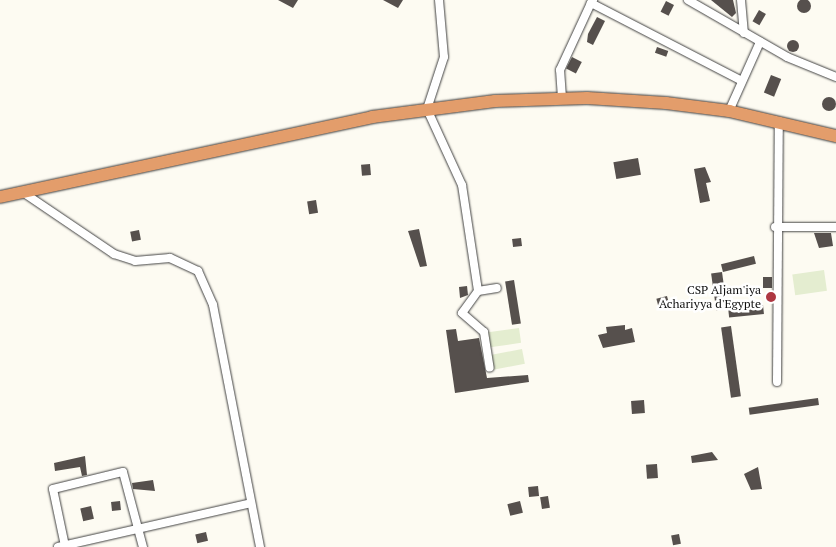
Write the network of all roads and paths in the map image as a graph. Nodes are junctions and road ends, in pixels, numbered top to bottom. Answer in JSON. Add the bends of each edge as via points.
{"nodes":[{"id":1,"x":439,"y":0,"type":"edge"},
{"id":2,"x":688,"y":0,"type":"edge"},
{"id":3,"x":741,"y":0,"type":"edge"},
{"id":4,"x":592,"y":2,"type":"edge"},
{"id":5,"x":744,"y":33,"type":"junction"},
{"id":6,"x":760,"y":42,"type":"junction"},
{"id":7,"x":836,"y":78,"type":"edge"},
{"id":8,"x":742,"y":81,"type":"junction"},
{"id":9,"x":562,"y":98,"type":"junction"},
{"id":10,"x":427,"y":109,"type":"junction"},
{"id":11,"x":729,"y":111,"type":"junction"},
{"id":12,"x":779,"y":121,"type":"junction"},
{"id":13,"x":836,"y":136,"type":"edge"},
{"id":14,"x":22,"y":193,"type":"junction"},
{"id":15,"x":0,"y":197,"type":"edge"},
{"id":16,"x":775,"y":227,"type":"junction"},
{"id":17,"x":836,"y":227,"type":"edge"},
{"id":18,"x":497,"y":288,"type":"dead end"},
{"id":19,"x":478,"y":290,"type":"junction"},
{"id":20,"x":490,"y":368,"type":"dead end"},
{"id":21,"x":777,"y":382,"type":"dead end"},
{"id":22,"x":251,"y":503,"type":"junction"},
{"id":23,"x":139,"y":530,"type":"junction"},
{"id":24,"x":62,"y":546,"type":"edge"},
{"id":25,"x":143,"y":547,"type":"edge"},
{"id":26,"x":260,"y":547,"type":"edge"}],
"edges":[{"from":1,"to":10,"type":"street","via":[[444,57]]},
{"from":2,"to":5,"type":"street"},
{"from":3,"to":5,"type":"street"},
{"from":4,"to":8,"type":"street"},
{"from":4,"to":9,"type":"street","via":[[560,70]]},
{"from":5,"to":6,"type":"street"},
{"from":6,"to":7,"type":"street"},
{"from":6,"to":8,"type":"street"},
{"from":8,"to":11,"type":"street"},
{"from":9,"to":10,"type":"highway"},
{"from":9,"to":11,"type":"highway","via":[[631,100]]},
{"from":10,"to":14,"type":"highway"},
{"from":10,"to":19,"type":"street","via":[[459,171]]},
{"from":11,"to":12,"type":"highway"},
{"from":12,"to":13,"type":"highway"},
{"from":12,"to":16,"type":"street"},
{"from":14,"to":15,"type":"highway"},
{"from":14,"to":22,"type":"street","via":[[48,206],[114,254],[135,261],[170,258],[198,271],[213,306]]},
{"from":16,"to":17,"type":"street"},
{"from":16,"to":21,"type":"street"},
{"from":18,"to":19,"type":"street"},
{"from":19,"to":20,"type":"street","via":[[462,313],[484,332]]},
{"from":22,"to":23,"type":"street"},
{"from":22,"to":26,"type":"street"},
{"from":23,"to":24,"type":"street"},
{"from":23,"to":24,"type":"street","via":[[124,472],[53,488]]},
{"from":23,"to":25,"type":"street"}]}
